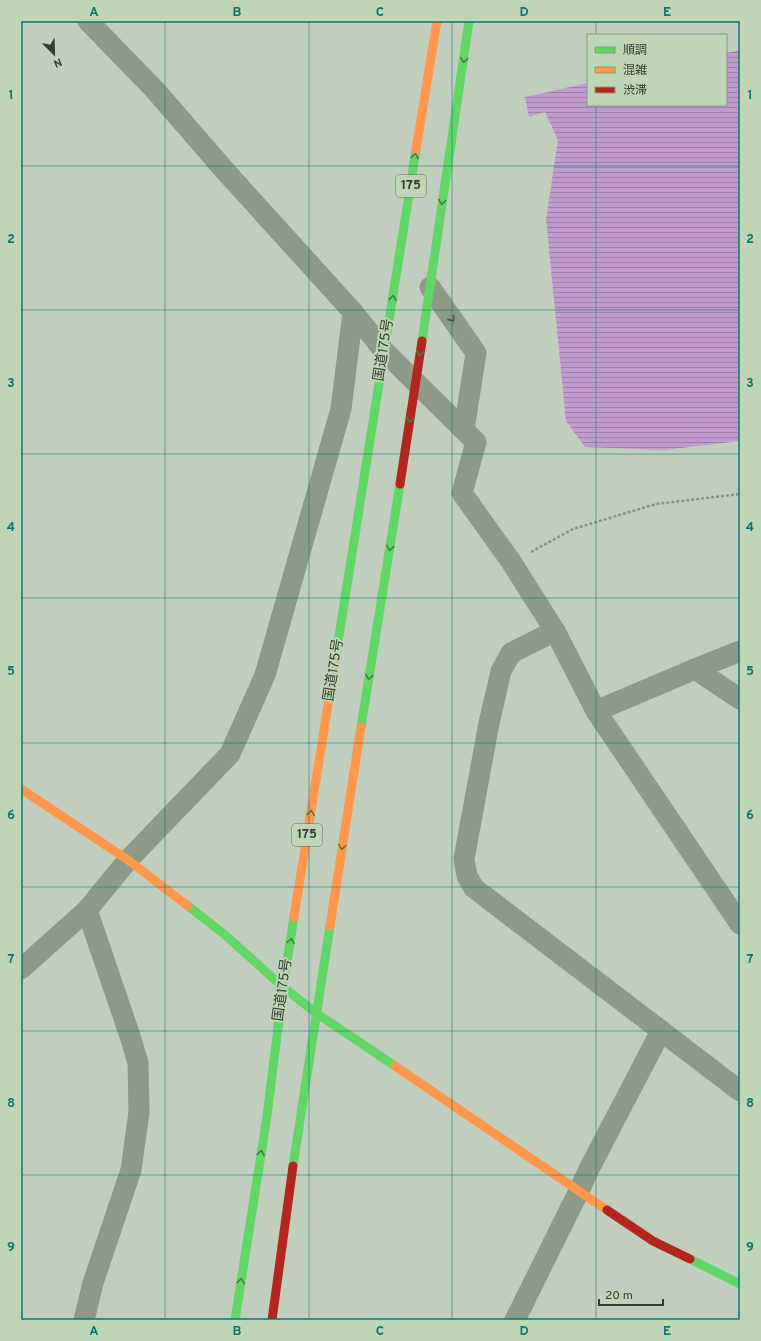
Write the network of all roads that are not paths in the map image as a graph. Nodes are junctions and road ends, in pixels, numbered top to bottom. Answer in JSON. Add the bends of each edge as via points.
{"nodes":[{"id":1,"x":88,"y":21,"type":"edge"},
{"id":2,"x":437,"y":21,"type":"edge"},
{"id":3,"x":470,"y":21,"type":"edge"},
{"id":4,"x":430,"y":287,"type":"junction"},
{"id":5,"x":353,"y":312,"type":"junction"},
{"id":6,"x":384,"y":350,"type":"junction"},
{"id":7,"x":416,"y":382,"type":"junction"},
{"id":8,"x":464,"y":430,"type":"junction"},
{"id":9,"x":555,"y":631,"type":"junction"},
{"id":10,"x":740,"y":651,"type":"edge"},
{"id":11,"x":695,"y":669,"type":"junction"},
{"id":12,"x":740,"y":699,"type":"edge"},
{"id":13,"x":596,"y":711,"type":"junction"},
{"id":14,"x":21,"y":789,"type":"edge"},
{"id":15,"x":128,"y":860,"type":"junction"},
{"id":16,"x":87,"y":910,"type":"junction"},
{"id":17,"x":740,"y":924,"type":"edge"},
{"id":18,"x":21,"y":969,"type":"edge"},
{"id":19,"x":283,"y":986,"type":"junction"},
{"id":20,"x":316,"y":1013,"type":"junction"},
{"id":21,"x":661,"y":1031,"type":"junction"},
{"id":22,"x":740,"y":1091,"type":"edge"},
{"id":23,"x":579,"y":1191,"type":"junction"},
{"id":24,"x":740,"y":1284,"type":"edge"},
{"id":25,"x":84,"y":1320,"type":"edge"},
{"id":26,"x":235,"y":1320,"type":"edge"},
{"id":27,"x":272,"y":1320,"type":"edge"},
{"id":28,"x":515,"y":1320,"type":"edge"}],
"edges":[{"from":1,"to":5,"type":"street","via":[[155,90]]},
{"from":6,"to":2,"type":"main road","name":"国道175号","number":"175","one_way":true},
{"from":3,"to":4,"type":"main road","number":"175","one_way":true},
{"from":4,"to":7,"type":"main road","number":"175","one_way":true},
{"from":4,"to":8,"type":"street","one_way":true,"via":[[476,354]]},
{"from":5,"to":6,"type":"street"},
{"from":5,"to":15,"type":"street","via":[[341,409],[265,675],[230,754]]},
{"from":6,"to":7,"type":"street"},
{"from":19,"to":6,"type":"main road","name":"国道175号","number":"175","one_way":true},
{"from":7,"to":8,"type":"street"},
{"from":7,"to":20,"type":"main road","number":"175","one_way":true},
{"from":8,"to":9,"type":"street","via":[[476,442],[462,492],[512,563]]},
{"from":9,"to":13,"type":"street"},
{"from":9,"to":21,"type":"street","via":[[511,653],[501,671],[464,859],[467,876],[474,888]]},
{"from":10,"to":11,"type":"street"},
{"from":11,"to":12,"type":"street"},
{"from":11,"to":13,"type":"street"},
{"from":13,"to":17,"type":"street"},
{"from":14,"to":15,"type":"main road"},
{"from":15,"to":16,"type":"street"},
{"from":15,"to":19,"type":"main road","via":[[224,934]]},
{"from":16,"to":18,"type":"street"},
{"from":16,"to":25,"type":"street","via":[[138,1063],[139,1112],[131,1170],[93,1283]]},
{"from":19,"to":20,"type":"main road"},
{"from":26,"to":19,"type":"main road","name":"国道175号","number":"175","one_way":true,"via":[[267,1116]]},
{"from":20,"to":23,"type":"main road"},
{"from":20,"to":27,"type":"main road","number":"175"},
{"from":21,"to":22,"type":"street"},
{"from":21,"to":23,"type":"street"},
{"from":23,"to":24,"type":"main road","via":[[653,1241]]},
{"from":23,"to":28,"type":"street"}]}
